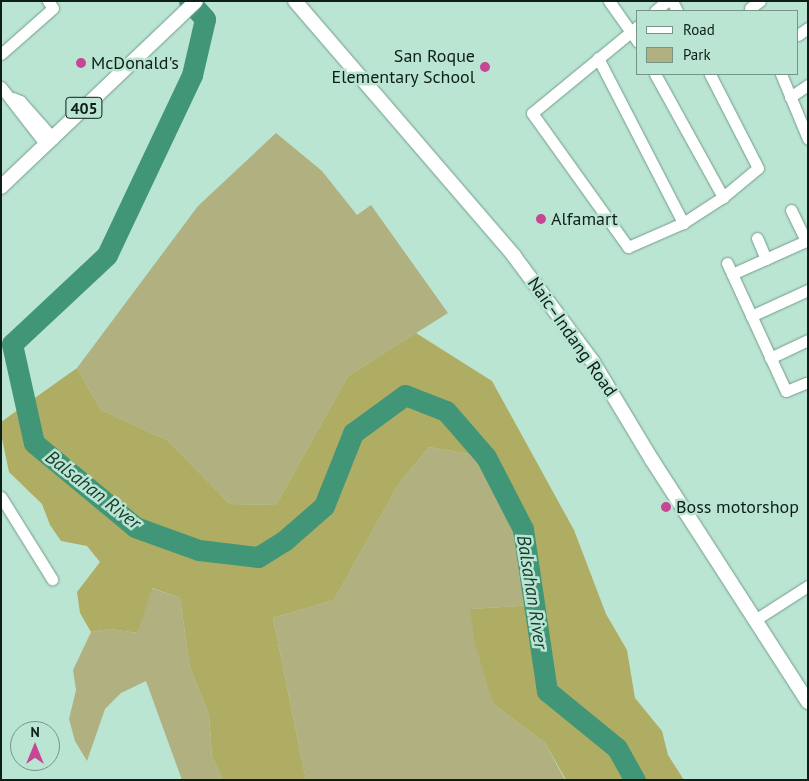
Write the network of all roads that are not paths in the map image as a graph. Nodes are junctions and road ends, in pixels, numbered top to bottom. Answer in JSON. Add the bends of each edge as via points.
{"nodes":[{"id":1,"x":48,"y":1,"type":"edge"},
{"id":2,"x":196,"y":1,"type":"edge"},
{"id":3,"x":295,"y":1,"type":"edge"},
{"id":4,"x":609,"y":1,"type":"edge"},
{"id":5,"x":667,"y":1,"type":"edge"},
{"id":6,"x":656,"y":10,"type":"edge"},
{"id":7,"x":635,"y":28,"type":"edge"},
{"id":8,"x":1,"y":54,"type":"edge"},
{"id":9,"x":598,"y":58,"type":"junction"},
{"id":10,"x":656,"y":75,"type":"edge"},
{"id":11,"x":711,"y":75,"type":"edge"},
{"id":12,"x":781,"y":75,"type":"edge"},
{"id":13,"x":808,"y":85,"type":"edge"},
{"id":14,"x":1,"y":87,"type":"edge"},
{"id":15,"x":790,"y":97,"type":"junction"},
{"id":16,"x":45,"y":136,"type":"junction"},
{"id":17,"x":808,"y":139,"type":"edge"},
{"id":18,"x":1,"y":187,"type":"edge"},
{"id":19,"x":723,"y":197,"type":"junction"},
{"id":20,"x":791,"y":210,"type":"dead end"},
{"id":21,"x":682,"y":223,"type":"junction"},
{"id":22,"x":758,"y":238,"type":"dead end"},
{"id":23,"x":807,"y":241,"type":"edge"},
{"id":24,"x":766,"y":259,"type":"junction"},
{"id":25,"x":727,"y":263,"type":"dead end"},
{"id":26,"x":732,"y":274,"type":"junction"},
{"id":27,"x":808,"y":290,"type":"edge"},
{"id":28,"x":751,"y":316,"type":"junction"},
{"id":29,"x":808,"y":340,"type":"edge"},
{"id":30,"x":770,"y":358,"type":"junction"},
{"id":31,"x":807,"y":384,"type":"edge"},
{"id":32,"x":1,"y":498,"type":"edge"},
{"id":33,"x":52,"y":579,"type":"dead end"},
{"id":34,"x":808,"y":586,"type":"edge"},
{"id":35,"x":755,"y":620,"type":"junction"},
{"id":36,"x":808,"y":702,"type":"edge"}],
"edges":[{"from":1,"to":8,"type":"street","via":[[53,8]]},
{"from":2,"to":16,"type":"main road","number":"405"},
{"from":3,"to":35,"type":"main road","name":"Naic–Indang Road","via":[[520,264],[593,362]]},
{"from":4,"to":7,"type":"street"},
{"from":5,"to":6,"type":"street"},
{"from":7,"to":9,"type":"street"},
{"from":9,"to":21,"type":"street"},
{"from":9,"to":21,"type":"street","via":[[532,113],[628,247]]},
{"from":10,"to":19,"type":"street"},
{"from":11,"to":19,"type":"street","via":[[758,168]]},
{"from":12,"to":15,"type":"street"},
{"from":13,"to":15,"type":"street"},
{"from":14,"to":16,"type":"street","via":[[14,106]]},
{"from":15,"to":17,"type":"street"},
{"from":16,"to":18,"type":"main road","number":"405"},
{"from":19,"to":21,"type":"street"},
{"from":20,"to":23,"type":"street"},
{"from":22,"to":24,"type":"street"},
{"from":23,"to":24,"type":"street"},
{"from":24,"to":26,"type":"street"},
{"from":25,"to":26,"type":"street"},
{"from":26,"to":28,"type":"street"},
{"from":27,"to":28,"type":"street"},
{"from":28,"to":30,"type":"street"},
{"from":29,"to":30,"type":"street"},
{"from":30,"to":31,"type":"street","via":[[786,391]]},
{"from":32,"to":33,"type":"street"},
{"from":34,"to":35,"type":"street"},
{"from":35,"to":36,"type":"main road","name":"Naic–Indang Road"}]}
